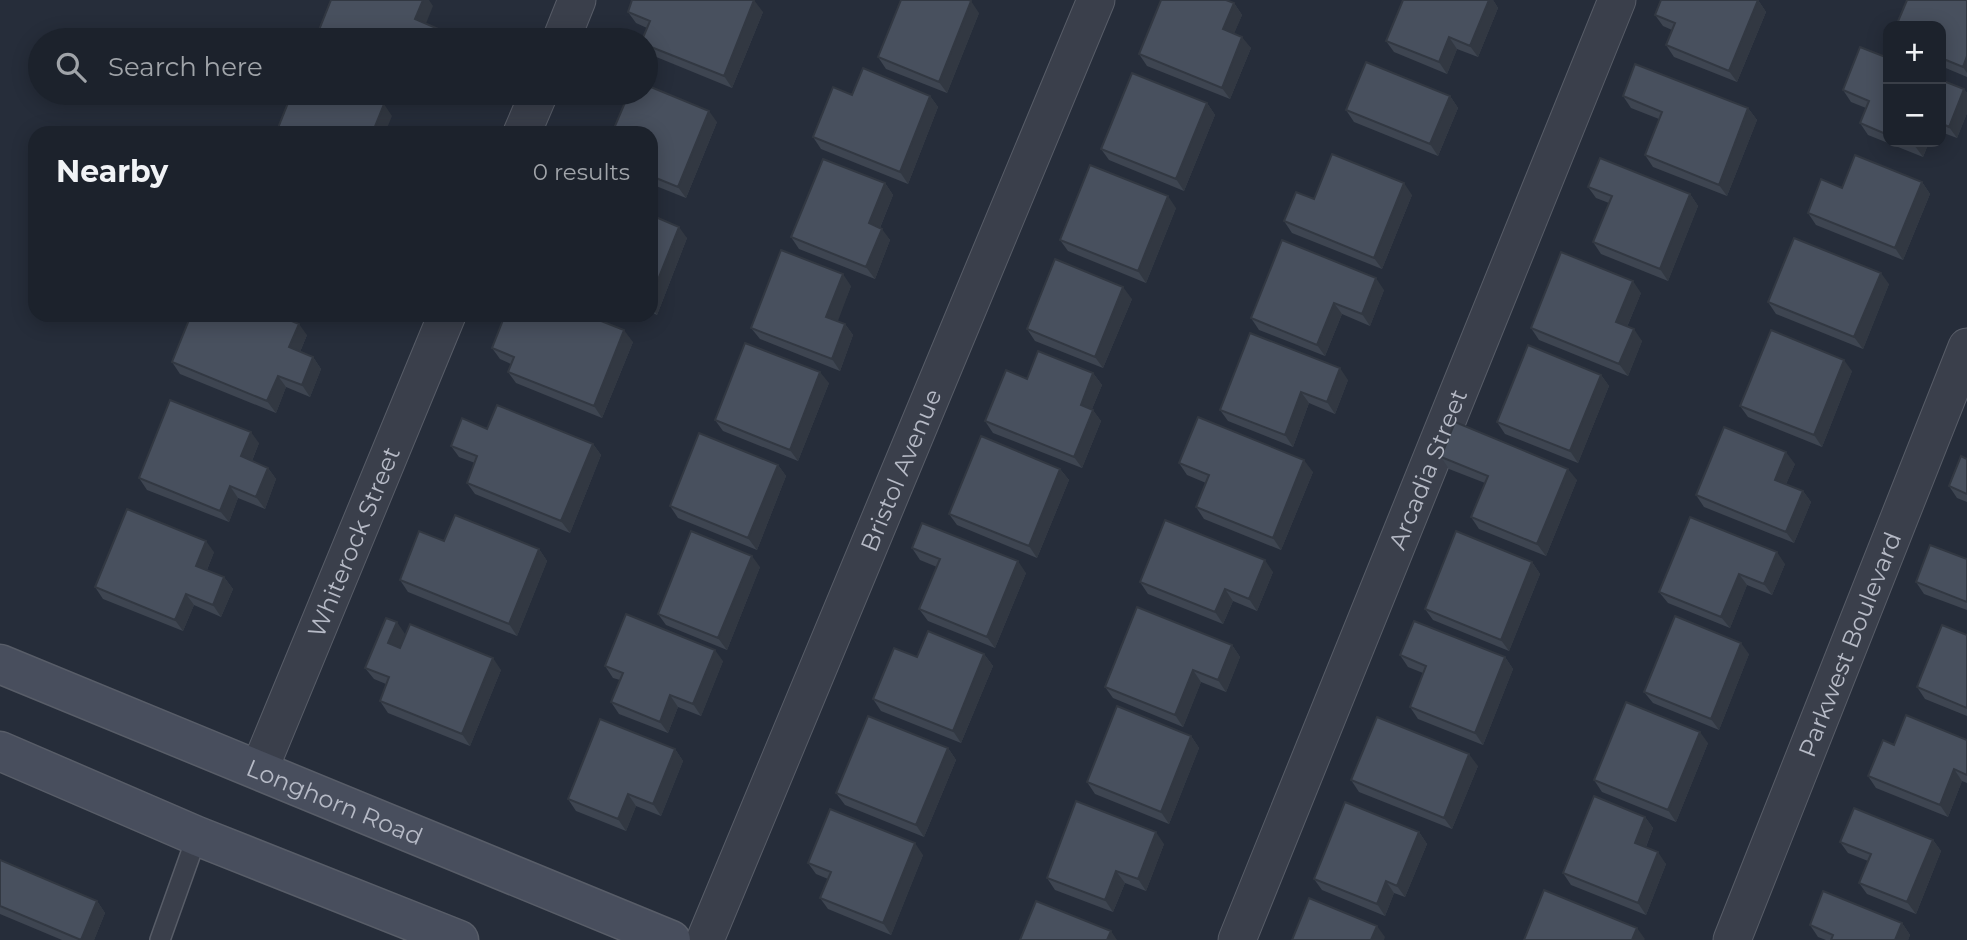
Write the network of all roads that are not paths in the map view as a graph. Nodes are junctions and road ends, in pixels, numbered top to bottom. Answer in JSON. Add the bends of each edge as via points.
{"nodes":[{"id":1,"x":577,"y":0,"type":"edge"},
{"id":2,"x":1096,"y":0,"type":"edge"},
{"id":3,"x":1617,"y":0,"type":"edge"},
{"id":4,"x":566,"y":28,"type":"edge"},
{"id":5,"x":534,"y":105,"type":"edge"},
{"id":6,"x":525,"y":126,"type":"edge"},
{"id":7,"x":444,"y":322,"type":"edge"},
{"id":8,"x":1967,"y":347,"type":"edge"},
{"id":9,"x":0,"y":664,"type":"edge"},
{"id":10,"x":0,"y":751,"type":"edge"},
{"id":11,"x":260,"y":769,"type":"junction"},
{"id":12,"x":197,"y":836,"type":"junction"},
{"id":13,"x":160,"y":940,"type":"edge"},
{"id":14,"x":460,"y":940,"type":"edge"},
{"id":15,"x":671,"y":940,"type":"edge"},
{"id":16,"x":705,"y":940,"type":"edge"},
{"id":17,"x":1237,"y":940,"type":"edge"},
{"id":18,"x":1732,"y":940,"type":"edge"}],
"edges":[{"from":1,"to":4,"type":"street"},
{"from":2,"to":16,"type":"street","name":"Bristol Avenue"},
{"from":3,"to":17,"type":"street","name":"Arcadia Street"},
{"from":5,"to":6,"type":"street"},
{"from":7,"to":11,"type":"street","name":"Whiterock Street"},
{"from":8,"to":18,"type":"street","name":"Parkwest Boulevard"},
{"from":9,"to":11,"type":"main road","name":"Longhorn Road"},
{"from":10,"to":12,"type":"main road"},
{"from":11,"to":15,"type":"main road","name":"Longhorn Road"},
{"from":12,"to":13,"type":"lane"},
{"from":12,"to":14,"type":"main road"}]}
